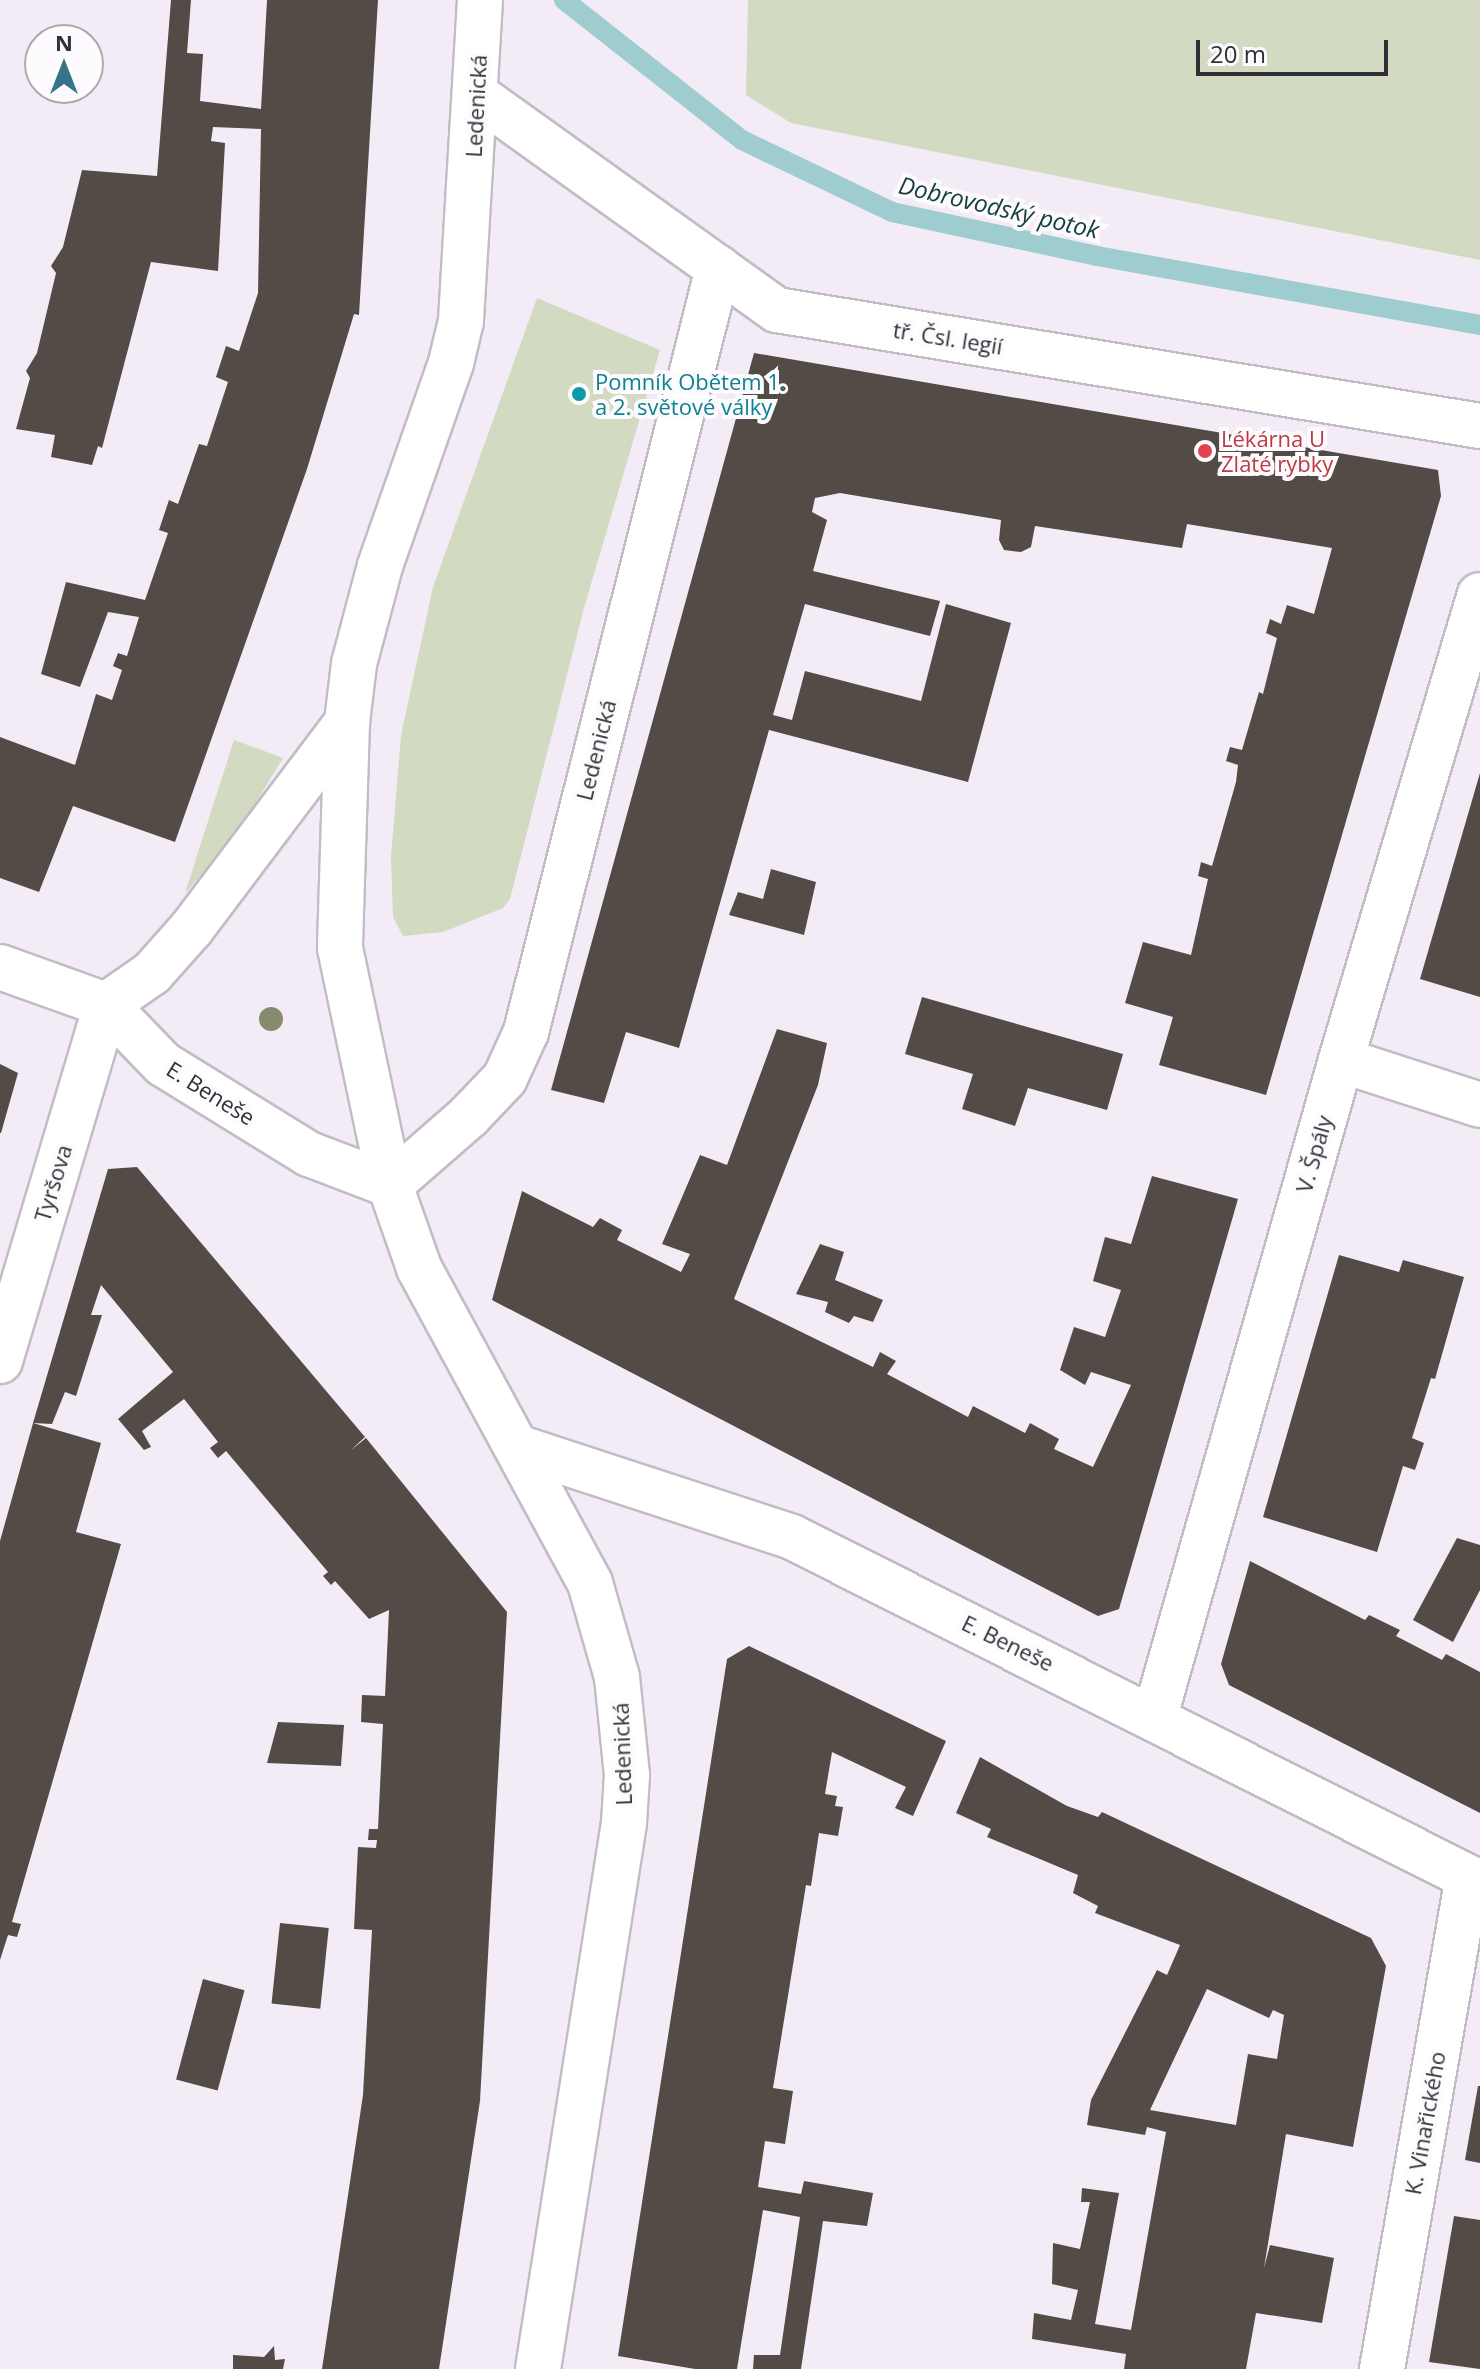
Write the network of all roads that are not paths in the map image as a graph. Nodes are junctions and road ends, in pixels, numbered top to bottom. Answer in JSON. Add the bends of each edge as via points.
{"nodes":[{"id":1,"x":480,"y":0,"type":"edge"},
{"id":2,"x":479,"y":97,"type":"junction"},
{"id":3,"x":718,"y":268,"type":"junction"},
{"id":4,"x":1480,"y":426,"type":"edge"},
{"id":5,"x":1480,"y":595,"type":"edge"},
{"id":6,"x":347,"y":722,"type":"junction"},
{"id":7,"x":0,"y":967,"type":"edge"},
{"id":8,"x":106,"y":1005,"type":"junction"},
{"id":9,"x":1341,"y":1060,"type":"junction"},
{"id":10,"x":1480,"y":1105,"type":"edge"},
{"id":11,"x":390,"y":1185,"type":"junction"},
{"id":12,"x":0,"y":1361,"type":"edge"},
{"id":13,"x":517,"y":1447,"type":"junction"},
{"id":14,"x":1155,"y":1716,"type":"junction"},
{"id":15,"x":1474,"y":1880,"type":"edge"},
{"id":16,"x":538,"y":2369,"type":"edge"},
{"id":17,"x":1382,"y":2369,"type":"edge"}],
"edges":[{"from":1,"to":2,"type":"street","name":"Ledenická"},
{"from":2,"to":3,"type":"street","name":"tř. Čsl. legií"},
{"from":2,"to":6,"type":"street","name":"Ledenická","via":[[461,321],[380,566],[354,664]]},
{"from":3,"to":4,"type":"street","name":"tř. Čsl. legií","via":[[777,310]]},
{"from":3,"to":11,"type":"street","name":"Ledenická","via":[[517,1058],[469,1116]]},
{"from":5,"to":9,"type":"street","name":"V. Špály"},
{"from":6,"to":8,"type":"street","via":[[192,928],[152,973]]},
{"from":6,"to":11,"type":"street","name":"Ledenická","via":[[340,948]]},
{"from":7,"to":8,"type":"street","name":"E. Beneše"},
{"from":8,"to":11,"type":"street","name":"E. Beneše","via":[[163,1064],[309,1154]]},
{"from":8,"to":12,"type":"street","name":"Tyršova"},
{"from":9,"to":10,"type":"street"},
{"from":9,"to":14,"type":"street","name":"V. Špály"},
{"from":11,"to":13,"type":"street","name":"Ledenická","via":[[443,1320]]},
{"from":13,"to":14,"type":"street","name":"E. Beneše","via":[[792,1537]]},
{"from":13,"to":16,"type":"street","name":"Ledenická","via":[[590,1583],[602,1617],[617,1677],[627,1775],[624,1823]]},
{"from":14,"to":15,"type":"street","name":"E. Beneše"},
{"from":15,"to":17,"type":"street","name":"K. Vinařického"}]}
